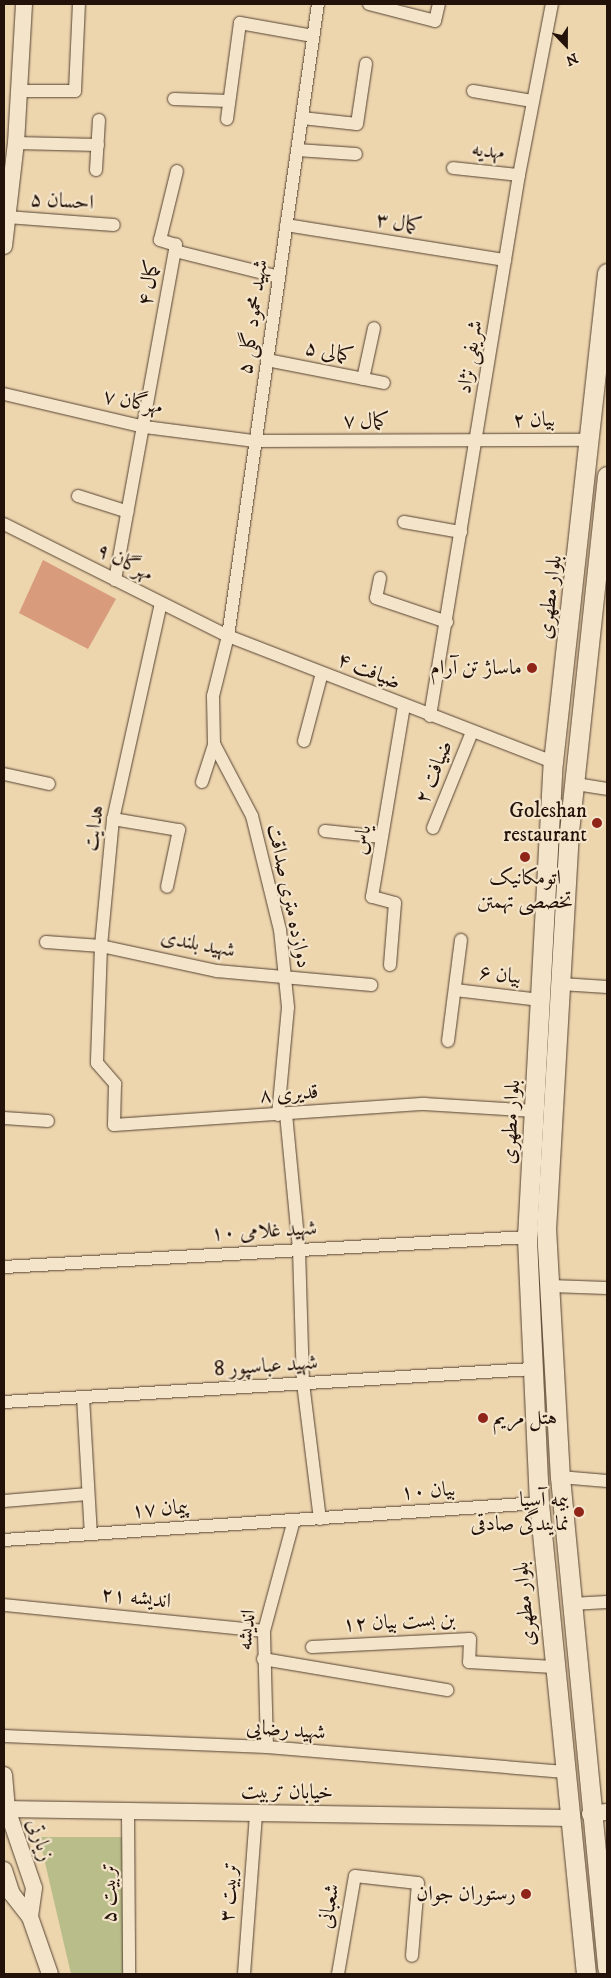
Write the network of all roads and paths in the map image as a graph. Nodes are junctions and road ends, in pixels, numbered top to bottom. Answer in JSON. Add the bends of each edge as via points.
{"nodes":[{"id":1,"x":24,"y":4,"type":"edge"},
{"id":2,"x":79,"y":4,"type":"edge"},
{"id":3,"x":318,"y":4,"type":"edge"},
{"id":4,"x":439,"y":4,"type":"edge"},
{"id":5,"x":552,"y":4,"type":"edge"},
{"id":6,"x":369,"y":5,"type":"edge"},
{"id":7,"x":314,"y":36,"type":"junction"},
{"id":8,"x":366,"y":64,"type":"dead end"},
{"id":9,"x":19,"y":91,"type":"junction"},
{"id":10,"x":473,"y":91,"type":"dead end"},
{"id":11,"x":174,"y":99,"type":"dead end"},
{"id":12,"x":230,"y":101,"type":"junction"},
{"id":13,"x":532,"y":101,"type":"junction"},
{"id":14,"x":227,"y":118,"type":"dead end"},
{"id":15,"x":302,"y":118,"type":"junction"},
{"id":16,"x":99,"y":120,"type":"dead end"},
{"id":17,"x":16,"y":143,"type":"junction"},
{"id":18,"x":98,"y":145,"type":"junction"},
{"id":19,"x":297,"y":150,"type":"junction"},
{"id":20,"x":356,"y":154,"type":"dead end"},
{"id":21,"x":453,"y":168,"type":"dead end"},
{"id":22,"x":96,"y":170,"type":"dead end"},
{"id":23,"x":177,"y":171,"type":"dead end"},
{"id":24,"x":519,"y":175,"type":"junction"},
{"id":25,"x":7,"y":217,"type":"junction"},
{"id":26,"x":114,"y":225,"type":"dead end"},
{"id":27,"x":286,"y":225,"type":"junction"},
{"id":28,"x":4,"y":246,"type":"edge"},
{"id":29,"x":175,"y":251,"type":"junction"},
{"id":30,"x":505,"y":260,"type":"junction"},
{"id":31,"x":607,"y":273,"type":"edge"},
{"id":32,"x":279,"y":277,"type":"junction"},
{"id":33,"x":374,"y":328,"type":"dead end"},
{"id":34,"x":267,"y":360,"type":"junction"},
{"id":35,"x":363,"y":379,"type":"junction"},
{"id":36,"x":384,"y":383,"type":"dead end"},
{"id":37,"x":4,"y":394,"type":"edge"},
{"id":38,"x":145,"y":427,"type":"junction"},
{"id":39,"x":592,"y":440,"type":"junction"},
{"id":40,"x":255,"y":441,"type":"junction"},
{"id":41,"x":477,"y":441,"type":"junction"},
{"id":42,"x":607,"y":476,"type":"edge"},
{"id":43,"x":78,"y":496,"type":"dead end"},
{"id":44,"x":128,"y":512,"type":"junction"},
{"id":45,"x":404,"y":522,"type":"dead end"},
{"id":46,"x":4,"y":524,"type":"edge"},
{"id":47,"x":461,"y":532,"type":"junction"},
{"id":48,"x":380,"y":578,"type":"dead end"},
{"id":49,"x":115,"y":580,"type":"junction"},
{"id":50,"x":601,"y":588,"type":"edge"},
{"id":51,"x":161,"y":603,"type":"junction"},
{"id":52,"x":447,"y":622,"type":"junction"},
{"id":53,"x":228,"y":636,"type":"junction"},
{"id":54,"x":322,"y":673,"type":"junction"},
{"id":55,"x":404,"y":706,"type":"junction"},
{"id":56,"x":430,"y":716,"type":"junction"},
{"id":57,"x":472,"y":732,"type":"junction"},
{"id":58,"x":304,"y":741,"type":"dead end"},
{"id":59,"x":214,"y":744,"type":"junction"},
{"id":60,"x":553,"y":762,"type":"junction"},
{"id":61,"x":4,"y":774,"type":"edge"},
{"id":62,"x":202,"y":782,"type":"dead end"},
{"id":63,"x":49,"y":784,"type":"dead end"},
{"id":64,"x":576,"y":784,"type":"junction"},
{"id":65,"x":607,"y":789,"type":"edge"},
{"id":66,"x":113,"y":819,"type":"junction"},
{"id":67,"x":433,"y":828,"type":"dead end"},
{"id":68,"x":325,"y":831,"type":"dead end"},
{"id":69,"x":382,"y":837,"type":"junction"},
{"id":70,"x":548,"y":858,"type":"junction"},
{"id":71,"x":568,"y":858,"type":"junction"},
{"id":72,"x":167,"y":887,"type":"dead end"},
{"id":73,"x":461,"y":940,"type":"dead end"},
{"id":74,"x":46,"y":942,"type":"dead end"},
{"id":75,"x":101,"y":946,"type":"junction"},
{"id":76,"x":390,"y":965,"type":"dead end"},
{"id":77,"x":286,"y":978,"type":"junction"},
{"id":78,"x":371,"y":984,"type":"dead end"},
{"id":79,"x":560,"y":984,"type":"junction"},
{"id":80,"x":607,"y":987,"type":"edge"},
{"id":81,"x":454,"y":990,"type":"junction"},
{"id":82,"x":540,"y":1000,"type":"junction"},
{"id":83,"x":448,"y":1041,"type":"dead end"},
{"id":84,"x":97,"y":1063,"type":"joint"},
{"id":85,"x":534,"y":1111,"type":"junction"},
{"id":86,"x":282,"y":1114,"type":"junction"},
{"id":87,"x":4,"y":1118,"type":"edge"},
{"id":88,"x":48,"y":1121,"type":"dead end"},
{"id":89,"x":527,"y":1237,"type":"junction"},
{"id":90,"x":299,"y":1249,"type":"junction"},
{"id":91,"x":4,"y":1267,"type":"edge"},
{"id":92,"x":550,"y":1286,"type":"junction"},
{"id":93,"x":607,"y":1288,"type":"edge"},
{"id":94,"x":531,"y":1369,"type":"junction"},
{"id":95,"x":303,"y":1383,"type":"junction"},
{"id":96,"x":83,"y":1397,"type":"junction"},
{"id":97,"x":4,"y":1402,"type":"edge"},
{"id":98,"x":560,"y":1477,"type":"junction"},
{"id":99,"x":607,"y":1481,"type":"edge"},
{"id":100,"x":88,"y":1494,"type":"junction"},
{"id":101,"x":4,"y":1501,"type":"edge"},
{"id":102,"x":539,"y":1503,"type":"junction"},
{"id":103,"x":320,"y":1519,"type":"junction"},
{"id":104,"x":294,"y":1520,"type":"junction"},
{"id":105,"x":91,"y":1534,"type":"junction"},
{"id":106,"x":4,"y":1540,"type":"edge"},
{"id":107,"x":607,"y":1602,"type":"edge"},
{"id":108,"x":571,"y":1604,"type":"junction"},
{"id":109,"x":4,"y":1605,"type":"edge"},
{"id":110,"x":264,"y":1631,"type":"junction"},
{"id":111,"x":312,"y":1646,"type":"dead end"},
{"id":112,"x":264,"y":1660,"type":"junction"},
{"id":113,"x":553,"y":1667,"type":"junction"},
{"id":114,"x":447,"y":1690,"type":"dead end"},
{"id":115,"x":4,"y":1736,"type":"edge"},
{"id":116,"x":267,"y":1747,"type":"junction"},
{"id":117,"x":564,"y":1772,"type":"junction"},
{"id":118,"x":4,"y":1775,"type":"edge"},
{"id":119,"x":6,"y":1809,"type":"edge"},
{"id":120,"x":128,"y":1811,"type":"junction"},
{"id":121,"x":256,"y":1813,"type":"junction"},
{"id":122,"x":599,"y":1813,"type":"edge"},
{"id":123,"x":570,"y":1818,"type":"junction"},
{"id":124,"x":4,"y":1870,"type":"edge"},
{"id":125,"x":8,"y":1894,"type":"edge"},
{"id":126,"x":30,"y":1918,"type":"junction"},
{"id":127,"x":412,"y":1956,"type":"dead end"},
{"id":128,"x":607,"y":1968,"type":"edge"},
{"id":129,"x":50,"y":1974,"type":"edge"},
{"id":130,"x":129,"y":1974,"type":"edge"},
{"id":131,"x":244,"y":1974,"type":"edge"},
{"id":132,"x":338,"y":1974,"type":"edge"},
{"id":133,"x":586,"y":1974,"type":"edge"}],
"edges":[{"from":1,"to":9,"type":"street"},
{"from":2,"to":9,"type":"street","via":[[75,91]]},
{"from":3,"to":7,"type":"street","name":"شهید محمود گلی ۵"},
{"from":4,"to":6,"type":"street","via":[[435,20]]},
{"from":5,"to":13,"type":"street","name":"شریفی نژاد"},
{"from":7,"to":12,"type":"street","via":[[240,24]]},
{"from":7,"to":15,"type":"street","name":"شهید محمود گلی ۵"},
{"from":8,"to":15,"type":"street","via":[[357,124]]},
{"from":9,"to":17,"type":"street"},
{"from":10,"to":13,"type":"street"},
{"from":11,"to":12,"type":"street"},
{"from":12,"to":14,"type":"street"},
{"from":13,"to":24,"type":"street","name":"شریفی نژاد"},
{"from":15,"to":19,"type":"street","name":"شهید محمود گلی ۵"},
{"from":16,"to":18,"type":"street"},
{"from":17,"to":18,"type":"street"},
{"from":17,"to":25,"type":"street"},
{"from":18,"to":22,"type":"street"},
{"from":19,"to":20,"type":"street"},
{"from":19,"to":27,"type":"street","name":"شهید محمود گلی ۵"},
{"from":21,"to":24,"type":"street","name":"مهدیه"},
{"from":23,"to":29,"type":"street","via":[[160,240],[176,245]]},
{"from":24,"to":30,"type":"street","name":"شریفی نژاد"},
{"from":25,"to":26,"type":"street","name":"احسان ۵"},
{"from":25,"to":28,"type":"street"},
{"from":27,"to":30,"type":"street","name":"کمال ۳"},
{"from":27,"to":32,"type":"street","name":"شهید محمود گلی ۵"},
{"from":29,"to":32,"type":"street","name":"کمال ۴"},
{"from":29,"to":38,"type":"street","name":"کمال ۴"},
{"from":30,"to":41,"type":"street","name":"شریفی نژاد"},
{"from":31,"to":39,"type":"main road","name":"بلوار مطهری"},
{"from":32,"to":34,"type":"street","name":"شهید محمود گلی ۵"},
{"from":33,"to":35,"type":"street"},
{"from":34,"to":35,"type":"street","name":"کمالی ۵"},
{"from":34,"to":40,"type":"street","name":"شهید محمود گلی ۵"},
{"from":35,"to":36,"type":"street","name":"کمالی ۵"},
{"from":37,"to":38,"type":"street","name":"مهرگان ۷"},
{"from":38,"to":40,"type":"street","name":"مهرگان ۷"},
{"from":38,"to":44,"type":"street","name":"کمال ۴"},
{"from":39,"to":41,"type":"street","name":"بیان ۲"},
{"from":39,"to":60,"type":"main road","name":"بلوار مطهری"},
{"from":40,"to":41,"type":"street","name":"کمال ۷"},
{"from":40,"to":53,"type":"street","name":"شهید محمود گلی ۵"},
{"from":41,"to":47,"type":"street","name":"شریفی نژاد"},
{"from":42,"to":50,"type":"main road","name":"بلوار مطهری"},
{"from":43,"to":44,"type":"street"},
{"from":44,"to":49,"type":"street","name":"کمال ۴"},
{"from":45,"to":47,"type":"street"},
{"from":46,"to":49,"type":"street","name":"مهرگان ۹"},
{"from":47,"to":52,"type":"street","name":"شریفی نژاد"},
{"from":48,"to":52,"type":"street","via":[[376,598]]},
{"from":49,"to":51,"type":"street","name":"مهرگان ۹"},
{"from":50,"to":64,"type":"main road","name":"بلوار مطهری"},
{"from":51,"to":53,"type":"street","name":"مهرگان ۹"},
{"from":51,"to":66,"type":"street","name":"هدایت"},
{"from":52,"to":56,"type":"street","name":"شریفی نژاد"},
{"from":53,"to":54,"type":"street","name":"ضیافت ۴"},
{"from":53,"to":59,"type":"street","name":"دوازده متری صداقت","via":[[213,696]]},
{"from":54,"to":55,"type":"street","name":"ضیافت ۴"},
{"from":54,"to":58,"type":"street"},
{"from":55,"to":56,"type":"street","name":"ضیافت ۴"},
{"from":55,"to":69,"type":"street","name":"یاس"},
{"from":56,"to":57,"type":"street","name":"ضیافت ۴"},
{"from":57,"to":60,"type":"street","name":"ضیافت ۴"},
{"from":57,"to":67,"type":"street","name":"ضیافت ۲"},
{"from":59,"to":62,"type":"street"},
{"from":59,"to":77,"type":"street","name":"دوازده متری صداقت","via":[[252,816],[269,876]]},
{"from":60,"to":70,"type":"main road","name":"بلوار مطهری"},
{"from":61,"to":63,"type":"street"},
{"from":64,"to":65,"type":"street"},
{"from":64,"to":71,"type":"main road","name":"بلوار مطهری"},
{"from":66,"to":72,"type":"street","via":[[179,830]]},
{"from":66,"to":75,"type":"street","name":"هدایت"},
{"from":68,"to":69,"type":"street"},
{"from":69,"to":76,"type":"street","name":"یاس","via":[[372,897],[395,903]]},
{"from":70,"to":71,"type":"main road"},
{"from":70,"to":82,"type":"main road","name":"بلوار مطهری"},
{"from":71,"to":79,"type":"main road","name":"بلوار مطهری"},
{"from":73,"to":81,"type":"street"},
{"from":74,"to":75,"type":"street","name":"شهید بلندی"},
{"from":75,"to":77,"type":"street","name":"شهید بلندی","via":[[217,971]]},
{"from":75,"to":84,"type":"street","name":"هدایت"},
{"from":77,"to":78,"type":"street","name":"شهید بلندی"},
{"from":77,"to":86,"type":"street","name":"دوازده متری صداقت","via":[[288,1007]]},
{"from":79,"to":80,"type":"street"},
{"from":79,"to":92,"type":"main road","name":"بلوار مطهری","via":[[546,1228]]},
{"from":81,"to":82,"type":"street","name":"بیان ۶"},
{"from":81,"to":83,"type":"street"},
{"from":82,"to":85,"type":"main road","name":"بلوار مطهری"},
{"from":84,"to":86,"type":"street","name":"قدیری ۸","via":[[115,1084],[114,1125]]},
{"from":85,"to":86,"type":"street","name":"قدیری ۸","via":[[424,1104]]},
{"from":85,"to":89,"type":"main road","name":"بلوار مطهری"},
{"from":86,"to":90,"type":"street","name":"دوازده متری صداقت"},
{"from":87,"to":88,"type":"street"},
{"from":89,"to":90,"type":"street","name":"شهید غلامی ۱۰"},
{"from":89,"to":94,"type":"main road","name":"بلوار مطهری"},
{"from":90,"to":91,"type":"street","name":"شهید غلامی ۱۰"},
{"from":90,"to":95,"type":"street","name":"دوازده متری صداقت"},
{"from":92,"to":93,"type":"street"},
{"from":92,"to":98,"type":"main road","name":"بلوار مطهری"},
{"from":94,"to":95,"type":"street","name":"شهید عباسپور 8"},
{"from":94,"to":102,"type":"main road","name":"بلوار مطهری"},
{"from":95,"to":96,"type":"street","name":"شهید عباسپور 8"},
{"from":95,"to":103,"type":"street","name":"دوازده متری صداقت"},
{"from":96,"to":97,"type":"street","name":"شهید عباسپور 8"},
{"from":96,"to":100,"type":"street"},
{"from":98,"to":99,"type":"street"},
{"from":98,"to":108,"type":"main road","name":"بلوار مطهری"},
{"from":100,"to":101,"type":"street"},
{"from":100,"to":105,"type":"street"},
{"from":102,"to":103,"type":"street","name":"بیان ۱۰"},
{"from":102,"to":113,"type":"main road","name":"بلوار مطهری"},
{"from":103,"to":104,"type":"street","name":"پیمان ۱۷"},
{"from":104,"to":105,"type":"street","name":"پیمان ۱۷"},
{"from":104,"to":110,"type":"street","name":"اندیشه"},
{"from":105,"to":106,"type":"street","name":"پیمان ۱۷"},
{"from":107,"to":108,"type":"street"},
{"from":108,"to":122,"type":"main road","name":"بلوار مطهری"},
{"from":109,"to":110,"type":"street","name":"اندیشه ۲۱"},
{"from":110,"to":112,"type":"street","name":"اندیشه"},
{"from":111,"to":113,"type":"street","name":"بن بست بیان ۱۲","via":[[470,1639],[469,1662]]},
{"from":112,"to":114,"type":"street"},
{"from":112,"to":116,"type":"street","name":"اندیشه"},
{"from":113,"to":117,"type":"main road","name":"بلوار مطهری"},
{"from":115,"to":116,"type":"street","name":"شهید رضایی"},
{"from":116,"to":117,"type":"street","name":"شهید رضایی"},
{"from":117,"to":123,"type":"main road","name":"بلوار مطهری"},
{"from":118,"to":119,"type":"street","name":"زیارتی"},
{"from":119,"to":120,"type":"street","name":"خیابان تربیت"},
{"from":119,"to":126,"type":"street","name":"زیارتی","via":[[34,1888]]},
{"from":120,"to":121,"type":"street","name":"خیابان تربیت"},
{"from":120,"to":130,"type":"street","name":"تربیت ۵"},
{"from":121,"to":123,"type":"street","name":"خیابان تربیت"},
{"from":121,"to":131,"type":"street","name":"تربیت ۳"},
{"from":122,"to":128,"type":"main road","name":"بلوار مطهری"},
{"from":123,"to":133,"type":"main road","name":"بلوار مطهری"},
{"from":124,"to":125,"type":"street","name":"زیارتی"},
{"from":125,"to":126,"type":"street","name":"زیارتی"},
{"from":126,"to":129,"type":"street","name":"زیارتی"},
{"from":127,"to":132,"type":"street","name":"شعبانی","via":[[418,1883],[355,1876]]}]}
